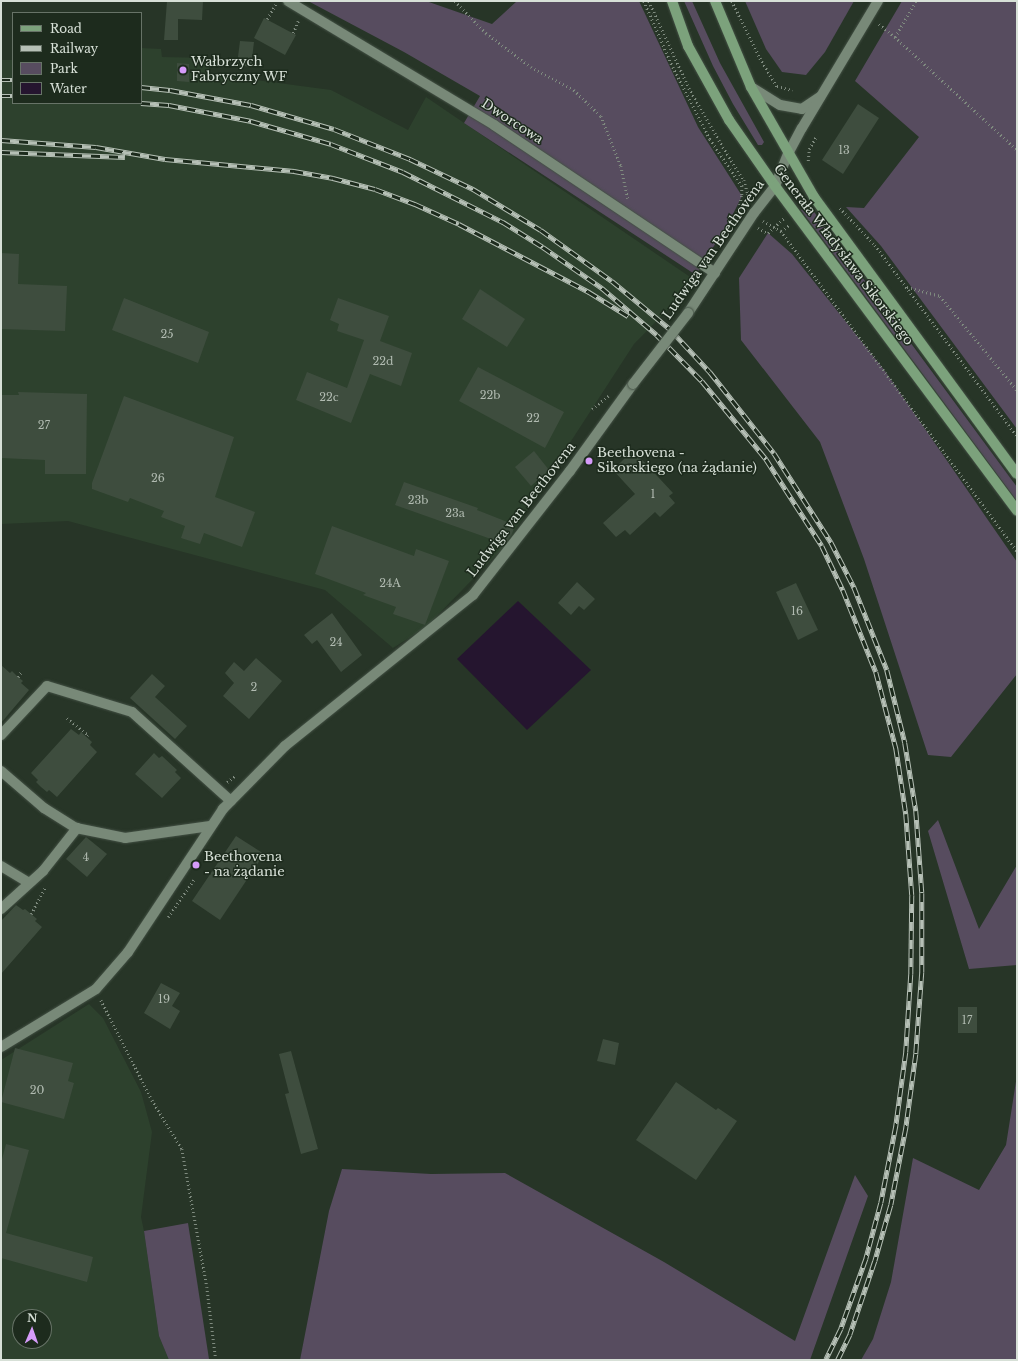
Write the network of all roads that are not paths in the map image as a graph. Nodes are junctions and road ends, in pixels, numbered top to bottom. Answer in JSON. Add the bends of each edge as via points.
{"nodes":[{"id":1,"x":288,"y":1,"type":"edge"},
{"id":2,"x":672,"y":1,"type":"edge"},
{"id":3,"x":715,"y":1,"type":"edge"},
{"id":4,"x":878,"y":1,"type":"edge"},
{"id":5,"x":751,"y":87,"type":"junction"},
{"id":6,"x":822,"y":96,"type":"junction"},
{"id":7,"x":789,"y":152,"type":"junction"},
{"id":8,"x":775,"y":186,"type":"junction"},
{"id":9,"x":715,"y":273,"type":"junction"},
{"id":10,"x":1017,"y":474,"type":"edge"},
{"id":11,"x":1017,"y":511,"type":"edge"},
{"id":12,"x":1,"y":735,"type":"edge"},
{"id":13,"x":1,"y":771,"type":"edge"},
{"id":14,"x":231,"y":800,"type":"junction"},
{"id":15,"x":210,"y":826,"type":"junction"},
{"id":16,"x":77,"y":828,"type":"junction"},
{"id":17,"x":1,"y":866,"type":"edge"},
{"id":18,"x":29,"y":883,"type":"junction"},
{"id":19,"x":1,"y":909,"type":"edge"},
{"id":20,"x":1,"y":1047,"type":"edge"}],
"edges":[{"from":1,"to":9,"type":"street","name":"Dworcowa","via":[[494,125]]},
{"from":2,"to":8,"type":"main road","name":"Generała Władysława Sikorskiego","via":[[688,46],[729,120]]},
{"from":3,"to":5,"type":"main road","name":"Generała Władysława Sikorskiego"},
{"from":4,"to":6,"type":"street","name":"Ludwiga van Beethovena"},
{"from":5,"to":6,"type":"street","via":[[780,105],[802,109]]},
{"from":5,"to":7,"type":"main road","name":"Generała Władysława Sikorskiego"},
{"from":6,"to":7,"type":"street","name":"Ludwiga van Beethovena"},
{"from":7,"to":8,"type":"street","name":"Ludwiga van Beethovena"},
{"from":7,"to":10,"type":"main road","name":"Generała Władysława Sikorskiego","via":[[814,197]]},
{"from":8,"to":9,"type":"street","name":"Ludwiga van Beethovena"},
{"from":8,"to":11,"type":"main road","name":"Generała Władysława Sikorskiego"},
{"from":9,"to":14,"type":"street","name":"Ludwiga van Beethovena","bridge":true,"via":[[570,471],[473,595],[285,746]]},
{"from":12,"to":14,"type":"street","via":[[47,686],[132,712]]},
{"from":13,"to":16,"type":"street","via":[[44,808]]},
{"from":14,"to":15,"type":"street","name":"Ludwiga van Beethovena"},
{"from":15,"to":16,"type":"street","via":[[125,838]]},
{"from":15,"to":20,"type":"street","name":"Ludwiga van Beethovena","via":[[128,952],[96,989]]},
{"from":16,"to":18,"type":"street","via":[[43,871]]},
{"from":17,"to":18,"type":"street"},
{"from":18,"to":19,"type":"street"}]}
